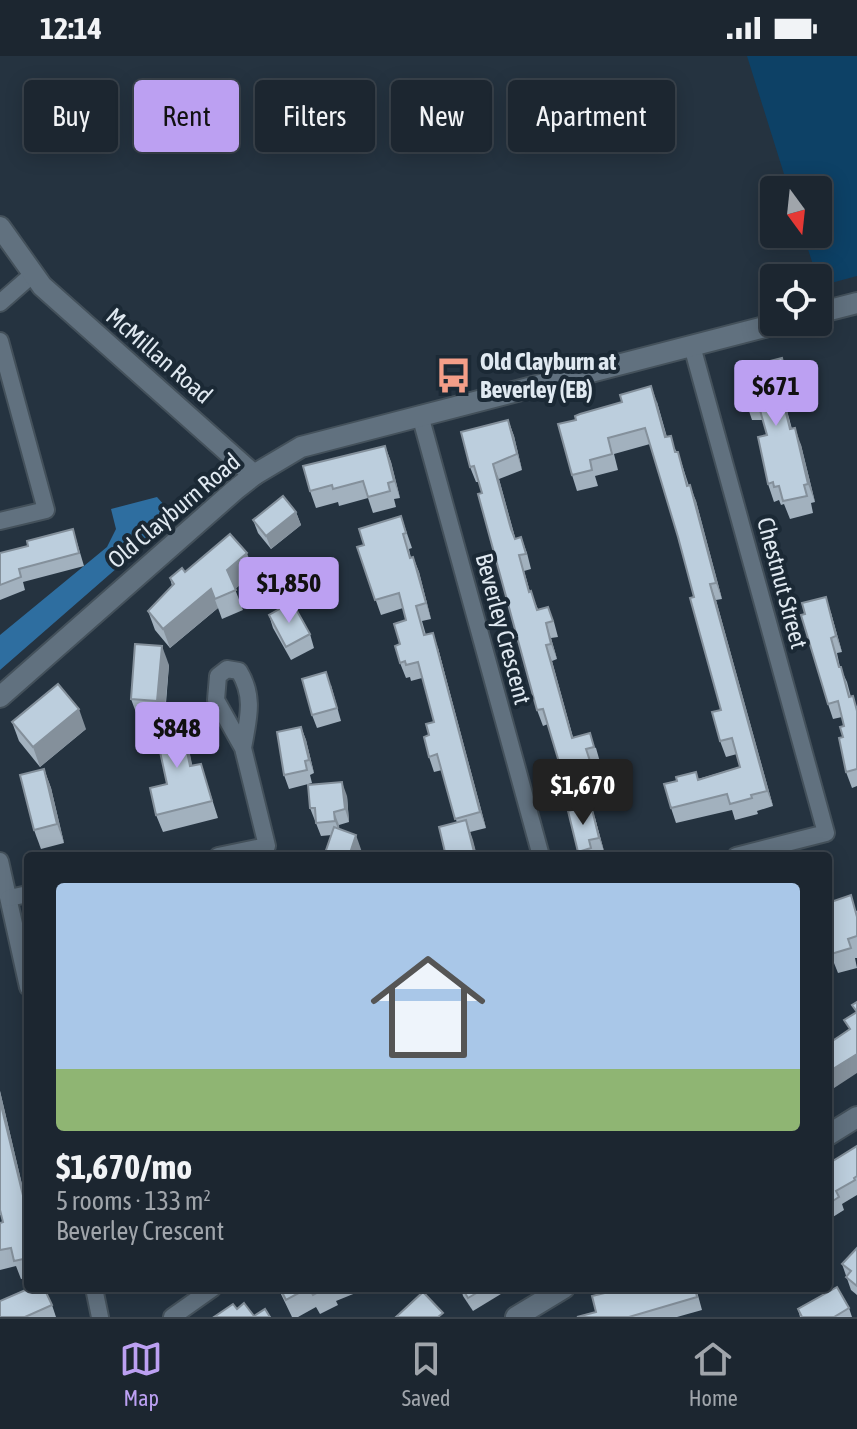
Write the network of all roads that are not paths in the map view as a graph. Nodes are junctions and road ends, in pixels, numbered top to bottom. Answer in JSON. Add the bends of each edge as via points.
{"nodes":[{"id":1,"x":0,"y":227,"type":"edge"},
{"id":2,"x":33,"y":274,"type":"junction"},
{"id":3,"x":0,"y":303,"type":"edge"},
{"id":4,"x":857,"y":303,"type":"edge"},
{"id":5,"x":832,"y":309,"type":"edge"},
{"id":6,"x":760,"y":328,"type":"edge"},
{"id":7,"x":0,"y":341,"type":"edge"},
{"id":8,"x":692,"y":346,"type":"junction"},
{"id":9,"x":420,"y":415,"type":"junction"},
{"id":10,"x":254,"y":475,"type":"junction"},
{"id":11,"x":0,"y":521,"type":"edge"},
{"id":12,"x":0,"y":697,"type":"edge"},
{"id":13,"x":243,"y":748,"type":"dead end"},
{"id":14,"x":238,"y":852,"type":"edge"},
{"id":15,"x":540,"y":852,"type":"edge"},
{"id":16,"x":752,"y":852,"type":"edge"},
{"id":17,"x":0,"y":861,"type":"edge"},
{"id":18,"x":24,"y":895,"type":"edge"},
{"id":19,"x":9,"y":898,"type":"junction"},
{"id":20,"x":24,"y":968,"type":"edge"},
{"id":21,"x":857,"y":1117,"type":"edge"},
{"id":22,"x":832,"y":1133,"type":"edge"},
{"id":23,"x":95,"y":1292,"type":"edge"},
{"id":24,"x":207,"y":1292,"type":"edge"},
{"id":25,"x":557,"y":1292,"type":"edge"},
{"id":26,"x":100,"y":1317,"type":"edge"},
{"id":27,"x":172,"y":1317,"type":"edge"},
{"id":28,"x":516,"y":1317,"type":"edge"}],
"edges":[{"from":1,"to":2,"type":"main road","name":"McMillan Road"},
{"from":2,"to":3,"type":"street"},
{"from":2,"to":10,"type":"main road","name":"McMillan Road"},
{"from":4,"to":5,"type":"main road"},
{"from":6,"to":8,"type":"main road","name":"Old Clayburn Road"},
{"from":7,"to":11,"type":"street","via":[[46,510]]},
{"from":8,"to":9,"type":"main road","name":"Old Clayburn Road"},
{"from":8,"to":16,"type":"street","name":"Chestnut Street","via":[[826,833]]},
{"from":9,"to":10,"type":"main road","name":"Old Clayburn Road","via":[[301,447]]},
{"from":9,"to":15,"type":"street","name":"Beverley Crescent"},
{"from":10,"to":12,"type":"main road","name":"Old Clayburn Road"},
{"from":13,"to":14,"type":"street","via":[[267,846]]},
{"from":17,"to":19,"type":"street"},
{"from":18,"to":19,"type":"street"},
{"from":19,"to":20,"type":"street"},
{"from":21,"to":22,"type":"main road"},
{"from":23,"to":26,"type":"street"},
{"from":24,"to":27,"type":"street"},
{"from":25,"to":28,"type":"main road"}]}
